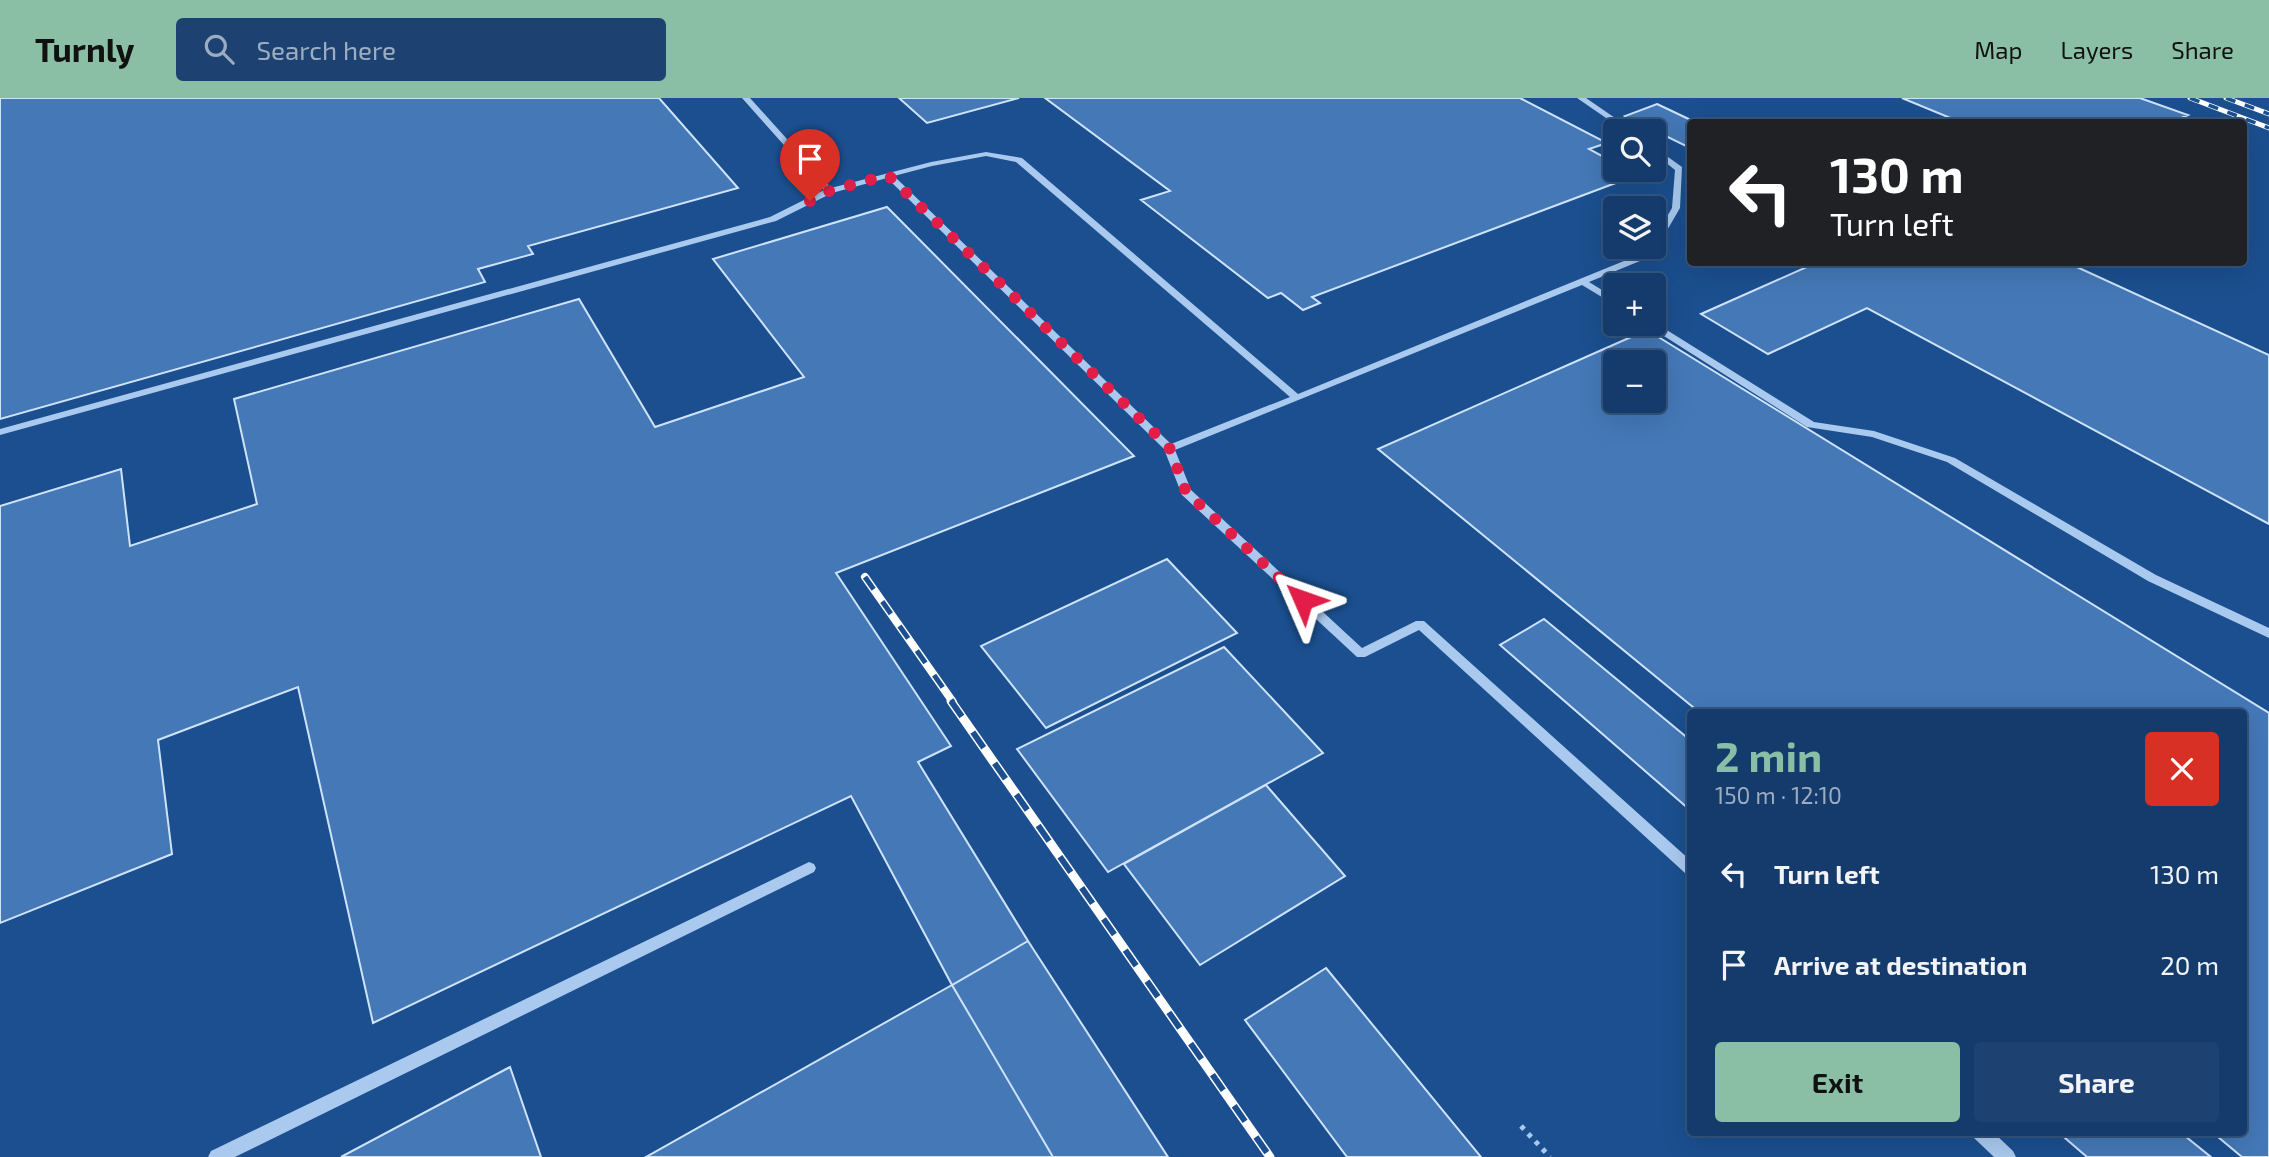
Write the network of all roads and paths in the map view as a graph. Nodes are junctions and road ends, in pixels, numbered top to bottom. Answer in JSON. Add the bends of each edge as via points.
{"nodes":[{"id":1,"x":746,"y":98,"type":"edge"},
{"id":2,"x":1581,"y":98,"type":"edge"},
{"id":3,"x":1612,"y":119,"type":"edge"},
{"id":4,"x":1666,"y":159,"type":"edge"},
{"id":5,"x":888,"y":175,"type":"junction"},
{"id":6,"x":829,"y":191,"type":"junction"},
{"id":7,"x":1666,"y":225,"type":"edge"},
{"id":8,"x":1637,"y":259,"type":"edge"},
{"id":9,"x":1582,"y":281,"type":"junction"},
{"id":10,"x":1603,"y":294,"type":"edge"},
{"id":11,"x":1666,"y":334,"type":"edge"},
{"id":12,"x":1297,"y":398,"type":"junction"},
{"id":13,"x":0,"y":432,"type":"edge"},
{"id":14,"x":1169,"y":447,"type":"junction"},
{"id":15,"x":2269,"y":633,"type":"edge"},
{"id":16,"x":1687,"y":866,"type":"edge"},
{"id":17,"x":810,"y":868,"type":"dead end"},
{"id":18,"x":1521,"y":1126,"type":"dead end"},
{"id":19,"x":1984,"y":1136,"type":"edge"},
{"id":20,"x":217,"y":1157,"type":"edge"},
{"id":21,"x":1550,"y":1157,"type":"edge"},
{"id":22,"x":2007,"y":1157,"type":"edge"}],
"edges":[{"from":1,"to":6,"type":"lane"},
{"from":2,"to":3,"type":"lane"},
{"from":4,"to":7,"type":"lane","via":[[1679,169],[1676,208]]},
{"from":5,"to":6,"type":"lane"},
{"from":5,"to":12,"type":"lane","via":[[986,154],[1018,160]]},
{"from":5,"to":14,"type":"lane"},
{"from":6,"to":13,"type":"lane","via":[[773,219]]},
{"from":8,"to":9,"type":"lane"},
{"from":9,"to":10,"type":"lane"},
{"from":9,"to":12,"type":"lane"},
{"from":11,"to":15,"type":"lane","via":[[1811,425],[1874,434],[1951,460],[2152,578]]},
{"from":12,"to":14,"type":"lane"},
{"from":14,"to":16,"type":"lane","via":[[1186,492],[1361,654],[1420,624]]},
{"from":17,"to":20,"type":"lane"},
{"from":18,"to":21,"type":"path"},
{"from":19,"to":22,"type":"lane"}]}
